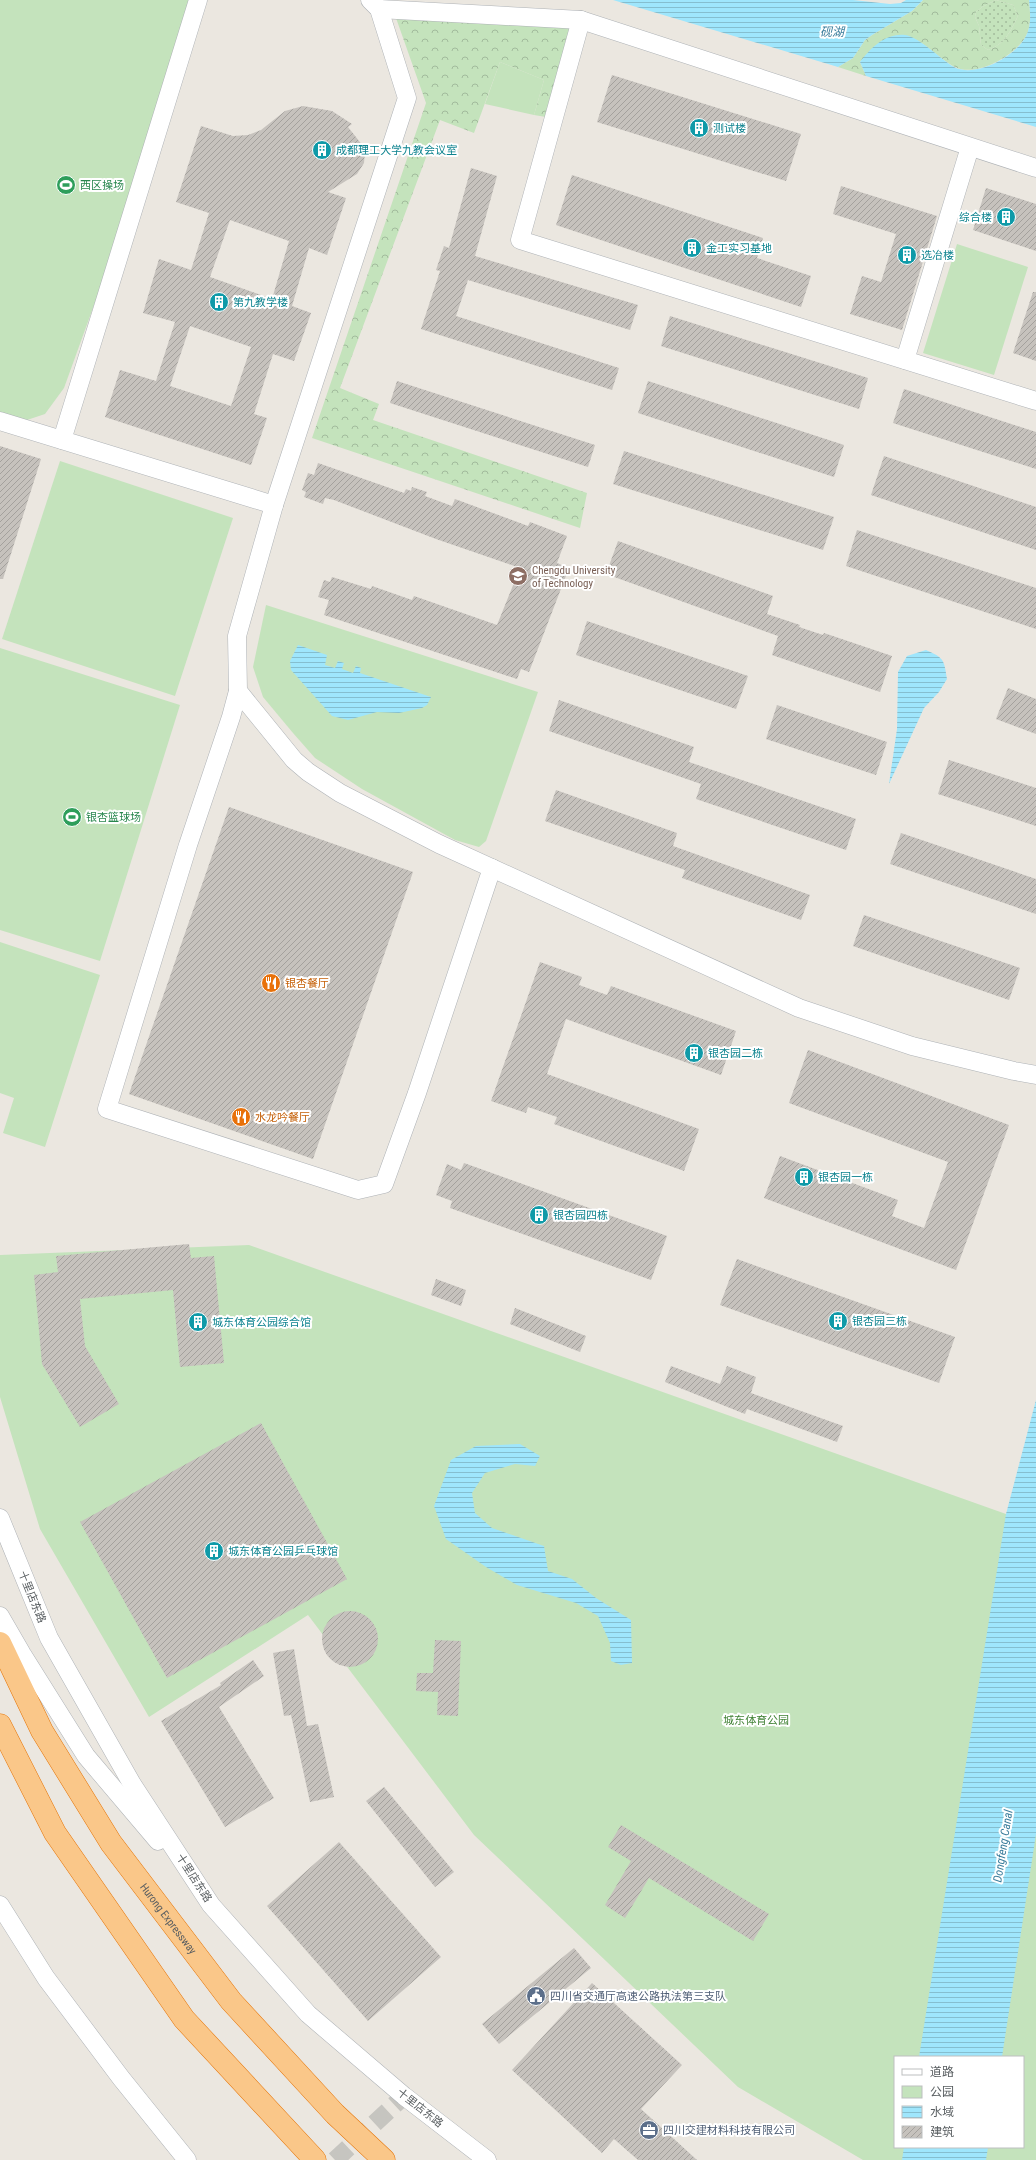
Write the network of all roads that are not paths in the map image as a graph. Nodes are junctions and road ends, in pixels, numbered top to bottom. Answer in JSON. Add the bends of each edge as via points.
{"nodes":[{"id":1,"x":198,"y":0,"type":"edge"},
{"id":2,"x":374,"y":5,"type":"edge"},
{"id":3,"x":581,"y":20,"type":"junction"},
{"id":4,"x":970,"y":147,"type":"junction"},
{"id":5,"x":1036,"y":168,"type":"edge"},
{"id":6,"x":905,"y":360,"type":"junction"},
{"id":7,"x":1036,"y":401,"type":"edge"},
{"id":8,"x":0,"y":421,"type":"edge"},
{"id":9,"x":62,"y":440,"type":"junction"},
{"id":10,"x":274,"y":505,"type":"junction"},
{"id":11,"x":238,"y":691,"type":"junction"},
{"id":12,"x":492,"y":868,"type":"junction"},
{"id":13,"x":1036,"y":1075,"type":"edge"},
{"id":14,"x":0,"y":1518,"type":"edge"},
{"id":15,"x":0,"y":1616,"type":"edge"},
{"id":16,"x":0,"y":1643,"type":"edge"},
{"id":17,"x":0,"y":1724,"type":"edge"},
{"id":18,"x":0,"y":1905,"type":"edge"},
{"id":19,"x":211,"y":1905,"type":"junction"},
{"id":20,"x":482,"y":2156,"type":"edge"},
{"id":21,"x":187,"y":2160,"type":"edge"},
{"id":22,"x":315,"y":2160,"type":"edge"},
{"id":23,"x":384,"y":2160,"type":"edge"}],
"edges":[{"from":1,"to":9,"type":"street"},
{"from":2,"to":3,"type":"street"},
{"from":2,"to":10,"type":"street","via":[[406,98]]},
{"from":3,"to":4,"type":"street"},
{"from":3,"to":6,"type":"street","via":[[520,240]]},
{"from":4,"to":5,"type":"street"},
{"from":4,"to":6,"type":"street"},
{"from":6,"to":7,"type":"street"},
{"from":8,"to":9,"type":"street"},
{"from":9,"to":10,"type":"street"},
{"from":10,"to":11,"type":"street","via":[[237,636]]},
{"from":11,"to":12,"type":"street","via":[[294,760],[308,772],[340,793]]},
{"from":11,"to":12,"type":"street","via":[[107,1109],[358,1190],[384,1184]]},
{"from":12,"to":13,"type":"street","via":[[798,1008],[912,1046],[1014,1072]]},
{"from":14,"to":19,"type":"street","name":"十里店东路","via":[[49,1638],[132,1784]]},
{"from":15,"to":19,"type":"street","via":[[86,1756]]},
{"from":16,"to":23,"type":"highway","name":"Hurong Expressway","via":[[42,1731],[111,1843],[232,2001],[335,2114]]},
{"from":17,"to":22,"type":"highway","via":[[55,1833],[184,2019]]},
{"from":18,"to":21,"type":"street","via":[[46,1978]]},
{"from":19,"to":20,"type":"street","name":"十里店东路","via":[[308,2014],[404,2096]]}]}
